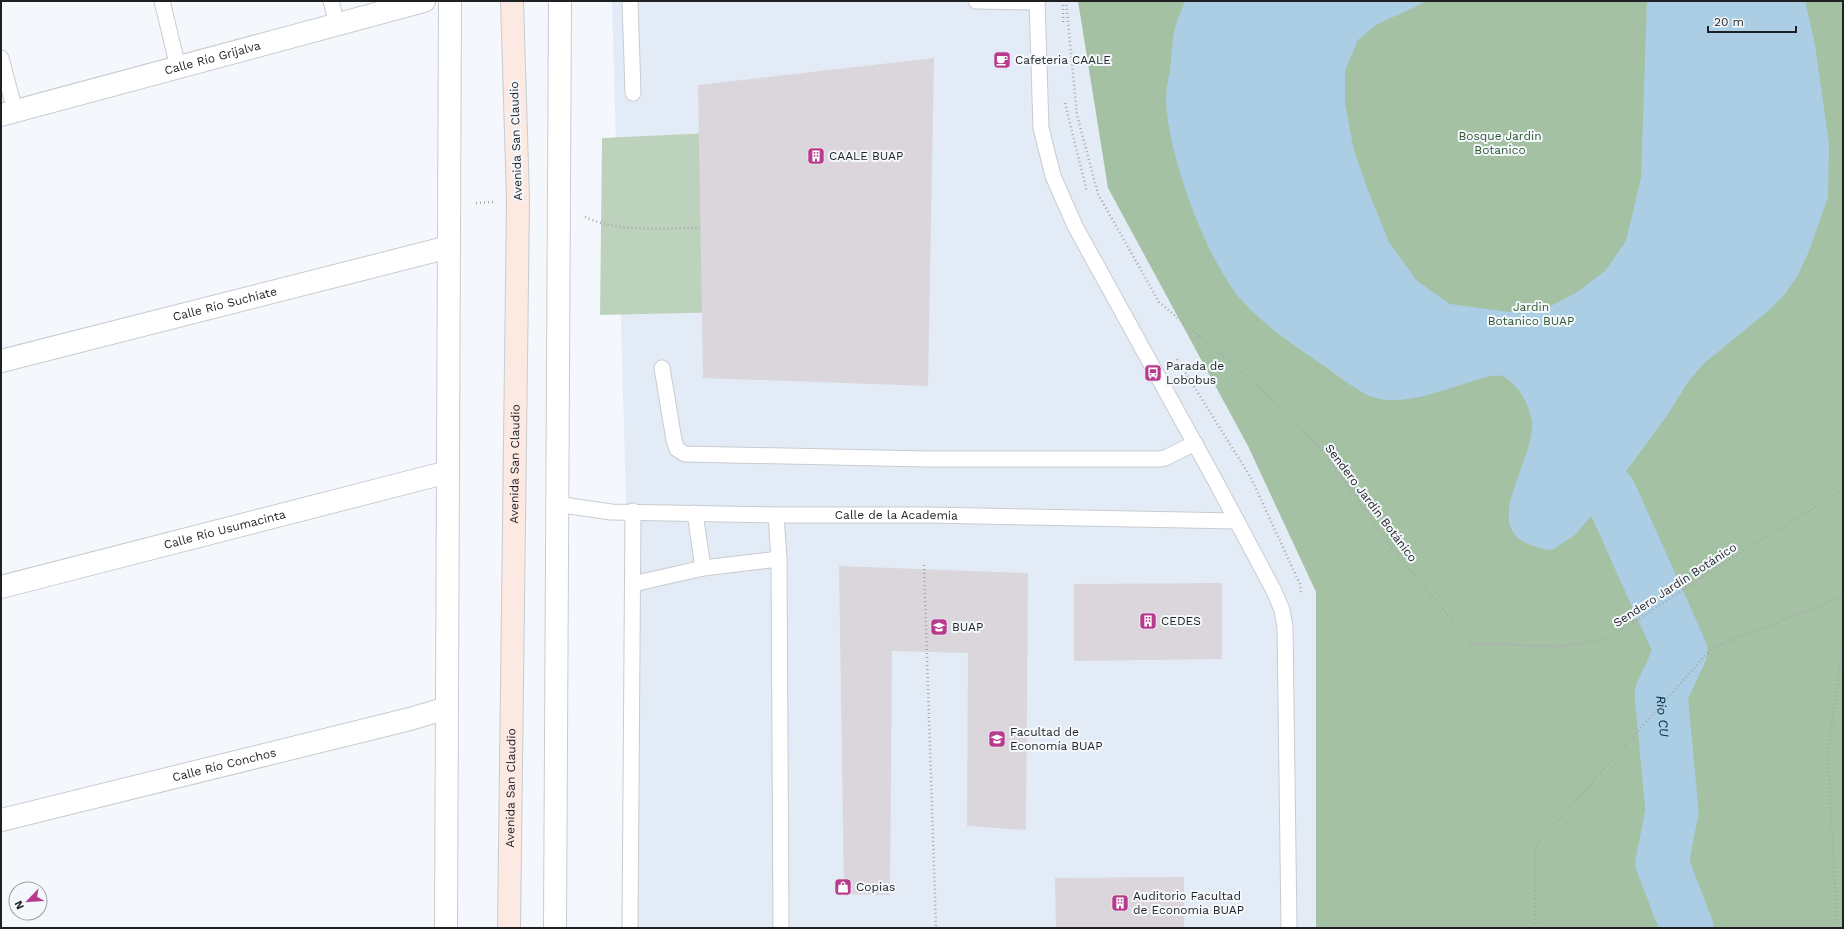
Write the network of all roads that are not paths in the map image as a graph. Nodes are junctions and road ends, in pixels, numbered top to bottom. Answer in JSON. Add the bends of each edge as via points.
{"nodes":[{"id":1,"x":162,"y":1,"type":"edge"},
{"id":2,"x":331,"y":1,"type":"edge"},
{"id":3,"x":424,"y":1,"type":"edge"},
{"id":4,"x":450,"y":1,"type":"edge"},
{"id":5,"x":512,"y":1,"type":"edge"},
{"id":6,"x":560,"y":1,"type":"edge"},
{"id":7,"x":630,"y":1,"type":"edge"},
{"id":8,"x":976,"y":1,"type":"edge"},
{"id":9,"x":1036,"y":1,"type":"edge"},
{"id":10,"x":336,"y":25,"type":"junction"},
{"id":11,"x":1,"y":58,"type":"edge"},
{"id":12,"x":178,"y":67,"type":"junction"},
{"id":13,"x":633,"y":94,"type":"dead end"},
{"id":14,"x":8,"y":113,"type":"edge"},
{"id":15,"x":449,"y":247,"type":"junction"},
{"id":16,"x":1,"y":362,"type":"edge"},
{"id":17,"x":662,"y":368,"type":"dead end"},
{"id":18,"x":1195,"y":442,"type":"junction"},
{"id":19,"x":448,"y":472,"type":"junction"},
{"id":20,"x":556,"y":504,"type":"junction"},
{"id":21,"x":633,"y":512,"type":"junction"},
{"id":22,"x":695,"y":513,"type":"junction"},
{"id":23,"x":776,"y":515,"type":"junction"},
{"id":24,"x":1237,"y":521,"type":"junction"},
{"id":25,"x":779,"y":559,"type":"junction"},
{"id":26,"x":703,"y":568,"type":"junction"},
{"id":27,"x":633,"y":584,"type":"junction"},
{"id":28,"x":1,"y":587,"type":"edge"},
{"id":29,"x":447,"y":708,"type":"junction"},
{"id":30,"x":1,"y":820,"type":"edge"},
{"id":31,"x":446,"y":928,"type":"edge"},
{"id":32,"x":509,"y":928,"type":"edge"},
{"id":33,"x":555,"y":928,"type":"edge"},
{"id":34,"x":630,"y":928,"type":"edge"},
{"id":35,"x":781,"y":928,"type":"edge"},
{"id":36,"x":1289,"y":928,"type":"edge"}],
"edges":[{"from":1,"to":12,"type":"lane"},
{"from":2,"to":10,"type":"lane"},
{"from":3,"to":10,"type":"street","name":"Calle Río Grijalva"},
{"from":4,"to":15,"type":"street"},
{"from":5,"to":32,"type":"street","name":"Avenida San Claudio","via":[[518,200]]},
{"from":6,"to":20,"type":"street"},
{"from":7,"to":13,"type":"lane"},
{"from":8,"to":9,"type":"lane"},
{"from":9,"to":18,"type":"lane","via":[[1041,128],[1053,176],[1075,226]]},
{"from":10,"to":12,"type":"street","name":"Calle Río Grijalva"},
{"from":11,"to":14,"type":"lane"},
{"from":12,"to":14,"type":"street","name":"Calle Río Grijalva"},
{"from":15,"to":16,"type":"street","name":"Calle Río Suchiate"},
{"from":15,"to":19,"type":"street"},
{"from":17,"to":18,"type":"lane","via":[[674,440],[677,449],[685,454],[927,459],[1159,459]]},
{"from":18,"to":24,"type":"lane"},
{"from":19,"to":28,"type":"street","name":"Calle Río Usumacinta"},
{"from":19,"to":29,"type":"street"},
{"from":20,"to":21,"type":"lane","name":"Calle de la Academia","via":[[611,512]]},
{"from":20,"to":33,"type":"street"},
{"from":21,"to":22,"type":"lane","name":"Calle de la Academia"},
{"from":21,"to":27,"type":"lane"},
{"from":22,"to":23,"type":"lane","name":"Calle de la Academia"},
{"from":22,"to":26,"type":"lane"},
{"from":23,"to":24,"type":"lane","name":"Calle de la Academia"},
{"from":23,"to":25,"type":"lane"},
{"from":24,"to":36,"type":"lane","via":[[1274,591],[1282,610],[1285,628]]},
{"from":25,"to":26,"type":"lane"},
{"from":25,"to":35,"type":"lane"},
{"from":26,"to":27,"type":"lane"},
{"from":27,"to":34,"type":"lane"},
{"from":29,"to":30,"type":"street","name":"Calle Río Conchos"},
{"from":29,"to":31,"type":"street"}]}
